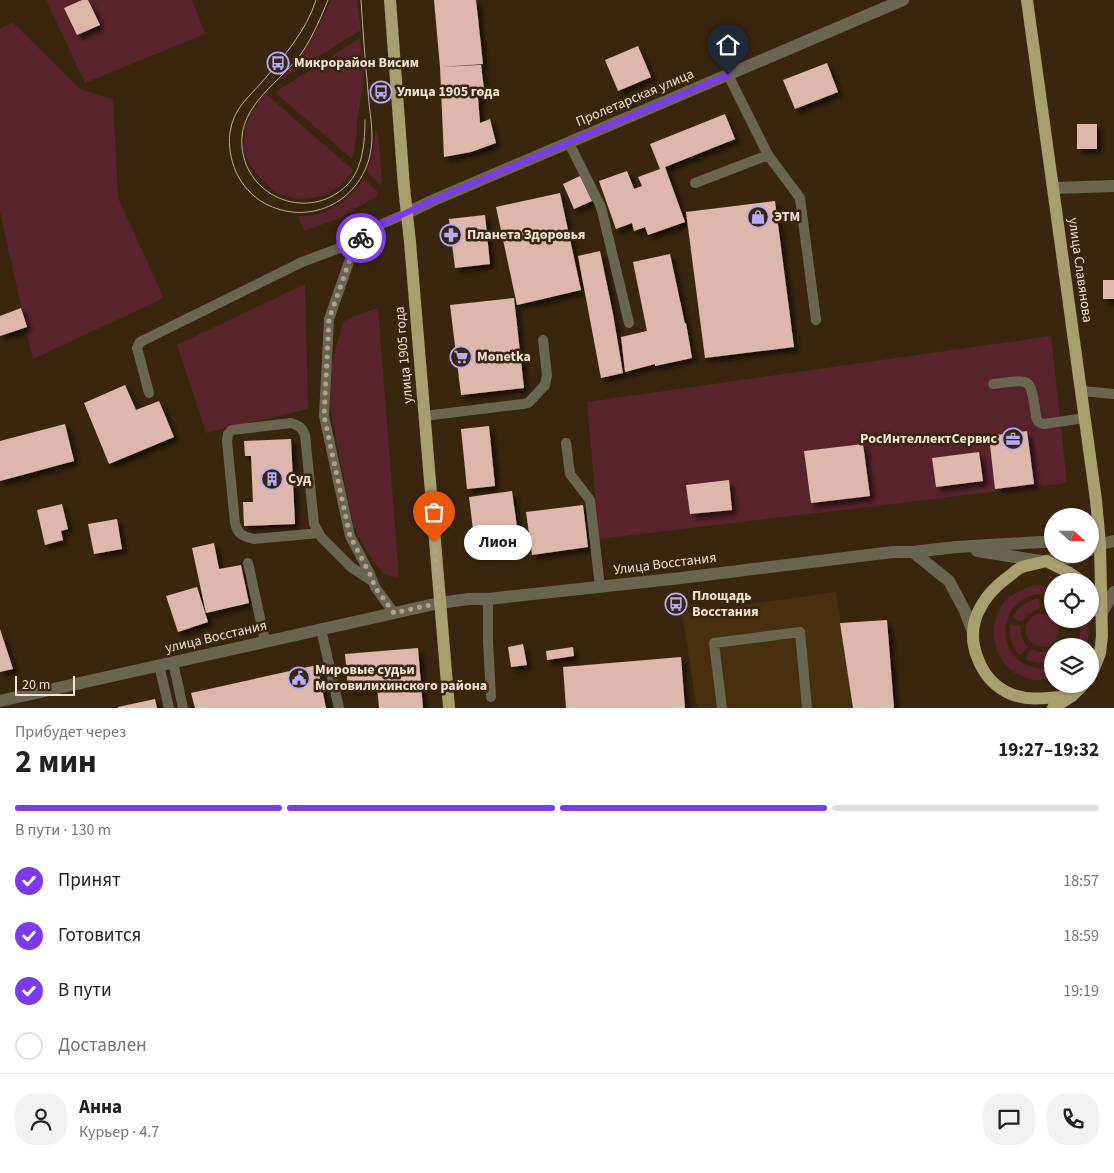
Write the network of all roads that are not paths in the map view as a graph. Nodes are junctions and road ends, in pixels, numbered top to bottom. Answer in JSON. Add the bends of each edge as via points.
{"nodes":[{"id":1,"x":390,"y":0,"type":"edge"},
{"id":2,"x":903,"y":0,"type":"edge"},
{"id":3,"x":1027,"y":0,"type":"edge"},
{"id":4,"x":728,"y":75,"type":"junction"},
{"id":5,"x":569,"y":143,"type":"junction"},
{"id":6,"x":768,"y":155,"type":"junction"},
{"id":7,"x":695,"y":183,"type":"dead end"},
{"id":8,"x":1114,"y":186,"type":"edge"},
{"id":9,"x":1054,"y":188,"type":"junction"},
{"id":10,"x":407,"y":213,"type":"junction"},
{"id":11,"x":356,"y":242,"type":"junction"},
{"id":12,"x":816,"y":320,"type":"dead end"},
{"id":13,"x":629,"y":323,"type":"dead end"},
{"id":14,"x":543,"y":340,"type":"dead end"},
{"id":15,"x":994,"y":384,"type":"dead end"},
{"id":16,"x":1082,"y":391,"type":"junction"},
{"id":17,"x":149,"y":393,"type":"dead end"},
{"id":18,"x":1114,"y":394,"type":"edge"},
{"id":19,"x":424,"y":416,"type":"junction"},
{"id":20,"x":1085,"y":418,"type":"junction"},
{"id":21,"x":566,"y":443,"type":"dead end"},
{"id":22,"x":1095,"y":508,"type":"edge"},
{"id":23,"x":319,"y":533,"type":"junction"},
{"id":24,"x":1114,"y":541,"type":"edge"},
{"id":25,"x":1044,"y":542,"type":"edge"},
{"id":26,"x":1099,"y":545,"type":"edge"},
{"id":27,"x":956,"y":547,"type":"junction"},
{"id":28,"x":913,"y":552,"type":"junction"},
{"id":29,"x":1044,"y":562,"type":"edge"},
{"id":30,"x":1044,"y":562,"type":"edge"},
{"id":31,"x":248,"y":563,"type":"dead end"},
{"id":32,"x":1048,"y":563,"type":"edge"},
{"id":33,"x":1095,"y":563,"type":"edge"},
{"id":34,"x":1069,"y":573,"type":"edge"},
{"id":35,"x":373,"y":582,"type":"junction"},
{"id":36,"x":600,"y":587,"type":"junction"},
{"id":37,"x":1114,"y":592,"type":"edge"},
{"id":38,"x":488,"y":599,"type":"junction"},
{"id":39,"x":439,"y":603,"type":"junction"},
{"id":40,"x":1099,"y":610,"type":"edge"},
{"id":41,"x":394,"y":613,"type":"junction"},
{"id":42,"x":1101,"y":614,"type":"junction"},
{"id":43,"x":321,"y":629,"type":"junction"},
{"id":44,"x":973,"y":632,"type":"junction"},
{"id":45,"x":265,"y":641,"type":"junction"},
{"id":46,"x":1099,"y":656,"type":"edge"},
{"id":47,"x":173,"y":662,"type":"junction"},
{"id":48,"x":159,"y":665,"type":"junction"},
{"id":49,"x":1075,"y":693,"type":"edge"},
{"id":50,"x":1072,"y":696,"type":"junction"},
{"id":51,"x":491,"y":697,"type":"dead end"},
{"id":52,"x":0,"y":701,"type":"edge"},
{"id":53,"x":169,"y":708,"type":"edge"},
{"id":54,"x":183,"y":708,"type":"edge"},
{"id":55,"x":339,"y":708,"type":"edge"},
{"id":56,"x":448,"y":708,"type":"edge"},
{"id":57,"x":722,"y":708,"type":"edge"},
{"id":58,"x":806,"y":708,"type":"edge"},
{"id":59,"x":1053,"y":708,"type":"edge"}],
"edges":[{"from":1,"to":10,"type":"main road","name":"улица 1905 года"},
{"from":2,"to":4,"type":"street","name":"Пролетарская улица"},
{"from":3,"to":9,"type":"main road","name":"улица Славянова"},
{"from":4,"to":5,"type":"street","name":"Пролетарская улица"},
{"from":4,"to":6,"type":"lane"},
{"from":5,"to":10,"type":"street","name":"Пролетарская улица"},
{"from":5,"to":13,"type":"lane","via":[[601,206]]},
{"from":6,"to":7,"type":"lane"},
{"from":6,"to":12,"type":"lane","via":[[800,198]]},
{"from":8,"to":9,"type":"street"},
{"from":9,"to":16,"type":"main road","name":"улица Славянова"},
{"from":10,"to":11,"type":"lane","via":[[382,224]]},
{"from":10,"to":19,"type":"main road","name":"улица 1905 года"},
{"from":11,"to":17,"type":"lane","via":[[302,262],[140,342],[137,348]]},
{"from":11,"to":35,"type":"lane","via":[[329,319],[324,416],[350,536]]},
{"from":14,"to":19,"type":"lane","via":[[547,380],[528,402]]},
{"from":15,"to":20,"type":"lane","via":[[1026,381],[1030,384],[1040,423]]},
{"from":16,"to":18,"type":"lane"},
{"from":16,"to":20,"type":"main road","name":"улица Славянова"},
{"from":19,"to":39,"type":"main road","name":"улица 1905 года"},
{"from":20,"to":22,"type":"main road","name":"улица Славянова"},
{"from":21,"to":36,"type":"lane","via":[[570,474],[590,500]]},
{"from":23,"to":23,"type":"lane","via":[[314,524],[303,429],[291,423],[232,430],[227,441],[237,532],[254,539]]},
{"from":23,"to":35,"type":"lane","via":[[351,567]]},
{"from":24,"to":26,"type":"street"},
{"from":25,"to":27,"type":"street"},
{"from":27,"to":28,"type":"street"},
{"from":27,"to":29,"type":"street"},
{"from":28,"to":36,"type":"street","name":"Улица Восстания"},
{"from":28,"to":44,"type":"street","via":[[949,582]]},
{"from":30,"to":44,"type":"main road","via":[[1020,568],[989,594],[978,612]]},
{"from":31,"to":45,"type":"lane"},
{"from":32,"to":34,"type":"main road"},
{"from":33,"to":42,"type":"main road"},
{"from":35,"to":41,"type":"lane"},
{"from":36,"to":38,"type":"street","name":"Улица Восстания"},
{"from":37,"to":42,"type":"street"},
{"from":38,"to":39,"type":"street","name":"Улица Восстания"},
{"from":38,"to":51,"type":"lane"},
{"from":39,"to":41,"type":"street","name":"улица Восстания"},
{"from":39,"to":56,"type":"main road","name":"улица 1905 года"},
{"from":40,"to":42,"type":"main road"},
{"from":41,"to":43,"type":"street","name":"улица Восстания"},
{"from":42,"to":46,"type":"main road"},
{"from":43,"to":45,"type":"street","name":"улица Восстания"},
{"from":43,"to":55,"type":"lane"},
{"from":44,"to":50,"type":"main road","via":[[983,670],[995,684],[1011,694],[1029,699]]},
{"from":45,"to":47,"type":"street","name":"улица Восстания"},
{"from":47,"to":48,"type":"street","name":"улица Восстания"},
{"from":47,"to":54,"type":"lane"},
{"from":48,"to":52,"type":"street","name":"улица Восстания"},
{"from":48,"to":53,"type":"lane"},
{"from":49,"to":50,"type":"main road"},
{"from":50,"to":59,"type":"main road"},
{"from":57,"to":58,"type":"lane","via":[[714,643],[800,632]]}]}
